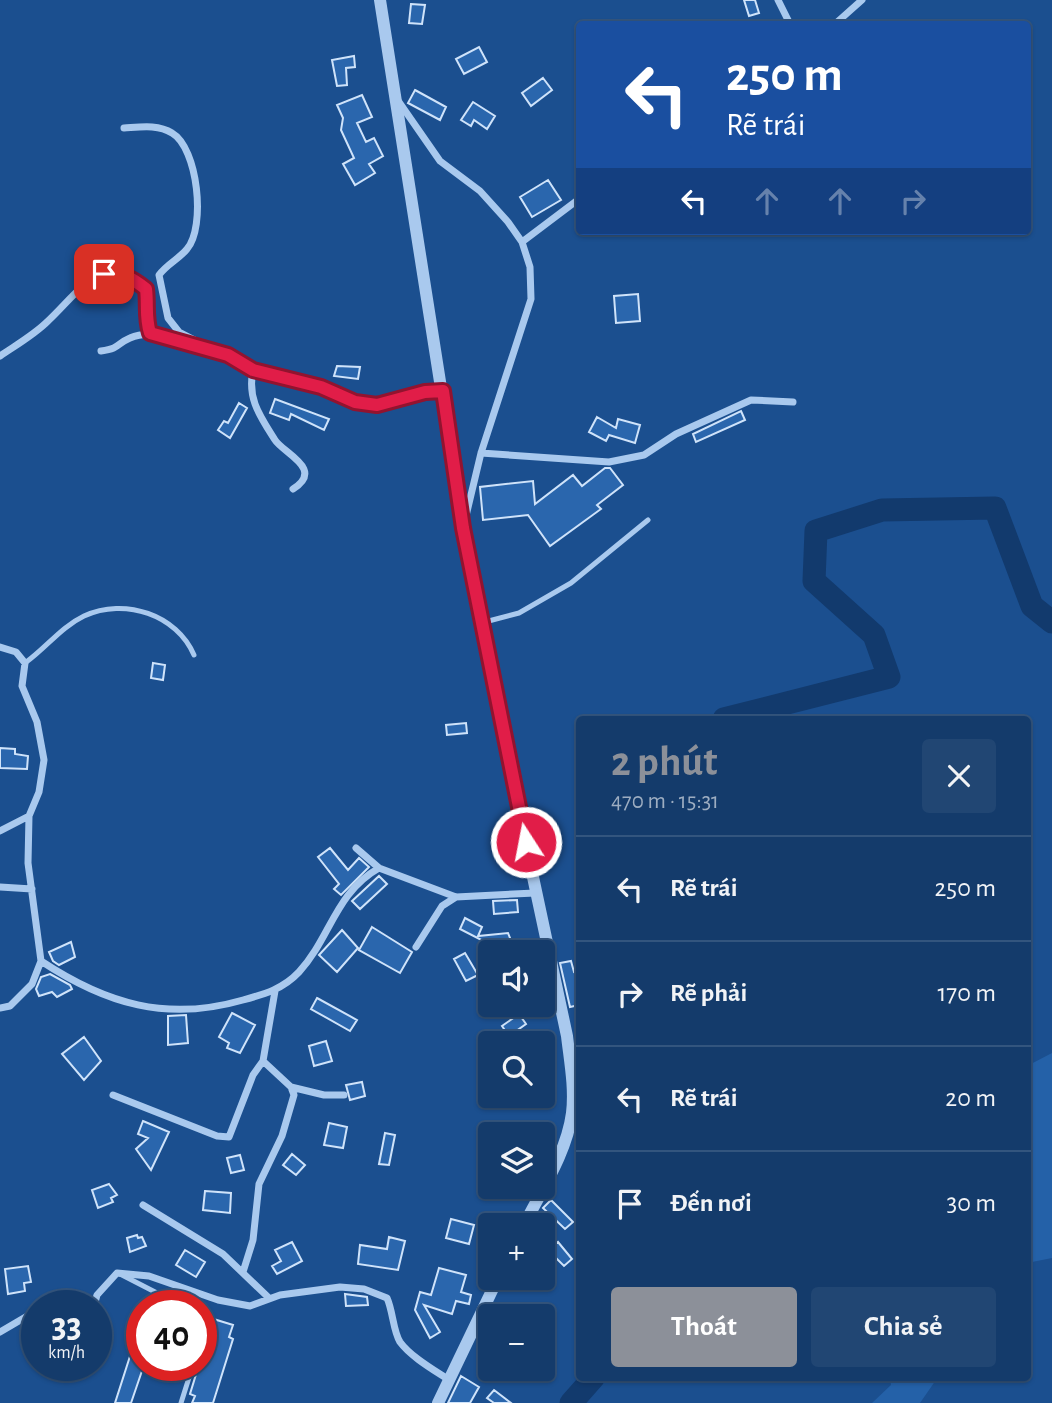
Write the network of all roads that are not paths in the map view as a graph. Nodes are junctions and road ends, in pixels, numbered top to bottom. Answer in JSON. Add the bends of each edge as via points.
{"nodes":[{"id":1,"x":380,"y":0,"type":"edge"},
{"id":2,"x":778,"y":0,"type":"edge"},
{"id":3,"x":862,"y":0,"type":"edge"},
{"id":4,"x":788,"y":21,"type":"edge"},
{"id":5,"x":838,"y":21,"type":"edge"},
{"id":6,"x":396,"y":98,"type":"junction"},
{"id":7,"x":124,"y":128,"type":"dead end"},
{"id":8,"x":576,"y":201,"type":"edge"},
{"id":9,"x":522,"y":242,"type":"junction"},
{"id":10,"x":150,"y":333,"type":"junction"},
{"id":11,"x":101,"y":351,"type":"dead end"},
{"id":12,"x":228,"y":355,"type":"junction"},
{"id":13,"x":0,"y":356,"type":"edge"},
{"id":14,"x":253,"y":370,"type":"junction"},
{"id":15,"x":443,"y":391,"type":"junction"},
{"id":16,"x":793,"y":402,"type":"dead end"},
{"id":17,"x":481,"y":453,"type":"junction"},
{"id":18,"x":293,"y":489,"type":"dead end"},
{"id":19,"x":648,"y":520,"type":"dead end"},
{"id":20,"x":463,"y":528,"type":"junction"},
{"id":21,"x":481,"y":623,"type":"junction"},
{"id":22,"x":0,"y":647,"type":"edge"},
{"id":23,"x":194,"y":655,"type":"dead end"},
{"id":24,"x":24,"y":663,"type":"junction"},
{"id":25,"x":29,"y":816,"type":"junction"},
{"id":26,"x":0,"y":831,"type":"edge"},
{"id":27,"x":356,"y":848,"type":"dead end"},
{"id":28,"x":379,"y":868,"type":"junction"},
{"id":29,"x":0,"y":887,"type":"edge"},
{"id":30,"x":32,"y":889,"type":"junction"},
{"id":31,"x":535,"y":893,"type":"junction"},
{"id":32,"x":456,"y":897,"type":"junction"},
{"id":33,"x":416,"y":947,"type":"dead end"},
{"id":34,"x":41,"y":961,"type":"junction"},
{"id":35,"x":275,"y":990,"type":"junction"},
{"id":36,"x":0,"y":1008,"type":"edge"},
{"id":37,"x":264,"y":1061,"type":"junction"},
{"id":38,"x":291,"y":1087,"type":"junction"},
{"id":39,"x":113,"y":1095,"type":"dead end"},
{"id":40,"x":344,"y":1095,"type":"dead end"},
{"id":41,"x":576,"y":1104,"type":"edge"},
{"id":42,"x":143,"y":1205,"type":"dead end"},
{"id":43,"x":530,"y":1213,"type":"edge"},
{"id":44,"x":243,"y":1272,"type":"junction"},
{"id":45,"x":117,"y":1273,"type":"junction"},
{"id":46,"x":102,"y":1290,"type":"edge"},
{"id":47,"x":151,"y":1290,"type":"edge"},
{"id":48,"x":492,"y":1290,"type":"edge"},
{"id":49,"x":269,"y":1298,"type":"junction"},
{"id":50,"x":21,"y":1320,"type":"edge"},
{"id":51,"x":0,"y":1332,"type":"edge"},
{"id":52,"x":449,"y":1380,"type":"junction"},
{"id":53,"x":188,"y":1381,"type":"edge"},
{"id":54,"x":181,"y":1403,"type":"edge"},
{"id":55,"x":438,"y":1403,"type":"edge"}],
"edges":[{"from":1,"to":6,"type":"street"},
{"from":2,"to":4,"type":"street"},
{"from":3,"to":5,"type":"street"},
{"from":6,"to":9,"type":"street","via":[[440,161],[480,191]]},
{"from":6,"to":15,"type":"street"},
{"from":7,"to":12,"type":"street","via":[[157,127],[173,133],[192,160],[196,230],[187,249],[159,275],[162,299],[179,332]]},
{"from":8,"to":9,"type":"street"},
{"from":9,"to":17,"type":"street","via":[[530,267],[531,299]]},
{"from":10,"to":11,"type":"street"},
{"from":10,"to":12,"type":"street"},
{"from":10,"to":13,"type":"street","via":[[144,316],[146,289],[132,278],[104,274],[83,285],[34,334]]},
{"from":12,"to":14,"type":"street"},
{"from":14,"to":15,"type":"street","via":[[377,405]]},
{"from":14,"to":18,"type":"street","via":[[249,388],[253,405],[276,443],[302,464],[304,474]]},
{"from":15,"to":20,"type":"street"},
{"from":16,"to":17,"type":"street","via":[[751,400],[676,434],[644,455],[609,462]]},
{"from":17,"to":20,"type":"street"},
{"from":19,"to":21,"type":"lane","via":[[571,583],[519,613]]},
{"from":20,"to":21,"type":"street"},
{"from":21,"to":31,"type":"street"},
{"from":22,"to":24,"type":"street","via":[[16,652]]},
{"from":23,"to":24,"type":"lane","via":[[168,621],[128,607],[86,615]]},
{"from":24,"to":25,"type":"street","via":[[22,686],[37,722],[44,760],[40,792]]},
{"from":25,"to":26,"type":"street"},
{"from":25,"to":30,"type":"street"},
{"from":27,"to":28,"type":"street"},
{"from":28,"to":32,"type":"street"},
{"from":28,"to":35,"type":"street","via":[[350,890],[298,973]]},
{"from":29,"to":30,"type":"street"},
{"from":30,"to":34,"type":"street"},
{"from":31,"to":32,"type":"street"},
{"from":31,"to":41,"type":"street","via":[[567,1036]]},
{"from":32,"to":33,"type":"street","via":[[442,906]]},
{"from":34,"to":35,"type":"street","via":[[102,996],[174,1011],[229,1005]]},
{"from":34,"to":36,"type":"street","via":[[32,984],[10,1006]]},
{"from":35,"to":37,"type":"street"},
{"from":37,"to":38,"type":"street"},
{"from":37,"to":39,"type":"street","via":[[253,1075],[229,1137]]},
{"from":38,"to":40,"type":"street"},
{"from":38,"to":44,"type":"street","via":[[294,1095],[282,1136],[258,1184],[253,1240]]},
{"from":41,"to":43,"type":"street","via":[[564,1144]]},
{"from":42,"to":44,"type":"street","via":[[223,1254]]},
{"from":44,"to":49,"type":"street"},
{"from":45,"to":46,"type":"street"},
{"from":45,"to":47,"type":"lane"},
{"from":45,"to":49,"type":"street","via":[[149,1276],[250,1306]]},
{"from":48,"to":52,"type":"street"},
{"from":49,"to":52,"type":"street","via":[[340,1287],[364,1289],[387,1298],[399,1341]]},
{"from":50,"to":51,"type":"street"},
{"from":52,"to":55,"type":"street"},
{"from":53,"to":54,"type":"lane"}]}
